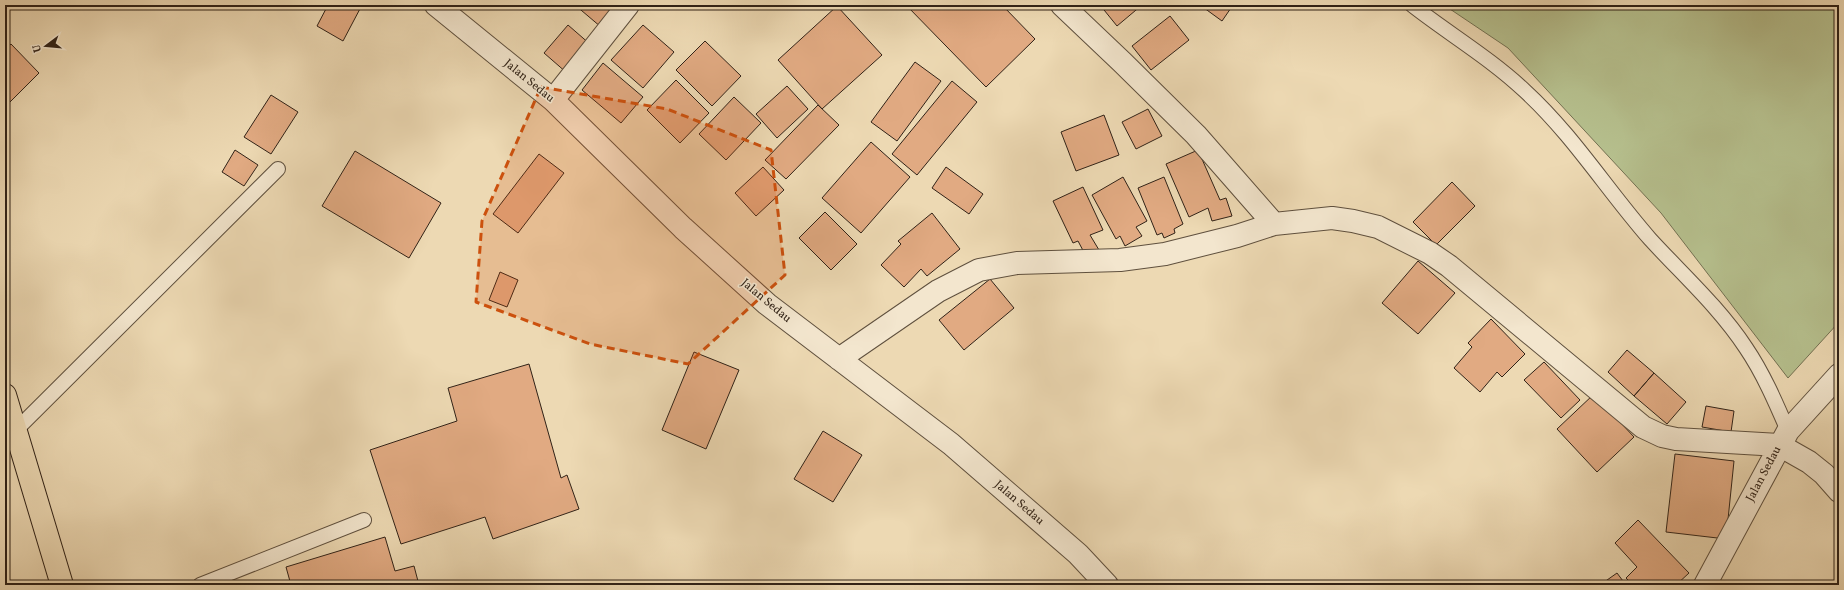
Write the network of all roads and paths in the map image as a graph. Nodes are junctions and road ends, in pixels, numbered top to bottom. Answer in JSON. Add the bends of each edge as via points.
{"nodes":[{"id":1,"x":436,"y":5,"type":"edge"},
{"id":2,"x":628,"y":5,"type":"edge"},
{"id":3,"x":1062,"y":5,"type":"edge"},
{"id":4,"x":1412,"y":5,"type":"edge"},
{"id":5,"x":553,"y":100,"type":"junction"},
{"id":6,"x":278,"y":169,"type":"dead end"},
{"id":7,"x":1274,"y":224,"type":"junction"},
{"id":8,"x":839,"y":359,"type":"junction"},
{"id":9,"x":1839,"y":375,"type":"edge"},
{"id":10,"x":5,"y":395,"type":"edge"},
{"id":11,"x":16,"y":430,"type":"junction"},
{"id":12,"x":1784,"y":438,"type":"junction"},
{"id":13,"x":1839,"y":491,"type":"edge"},
{"id":14,"x":364,"y":520,"type":"dead end"},
{"id":15,"x":62,"y":585,"type":"edge"},
{"id":16,"x":200,"y":585,"type":"edge"},
{"id":17,"x":1107,"y":585,"type":"edge"},
{"id":18,"x":1705,"y":585,"type":"edge"}],
"edges":[{"from":1,"to":5,"type":"street","name":"Jalan Sedau"},
{"from":2,"to":5,"type":"street"},
{"from":3,"to":7,"type":"street","via":[[1196,135]]},
{"from":4,"to":12,"type":"lane","via":[[1525,90],[1568,135],[1601,180],[1650,238],[1717,310],[1746,348],[1775,401]]},
{"from":5,"to":8,"type":"street","name":"Jalan Sedau","via":[[683,228],[767,304]]},
{"from":6,"to":11,"type":"lane"},
{"from":7,"to":8,"type":"street","via":[[1165,254],[1120,260],[1017,263],[980,270],[938,291]]},
{"from":7,"to":12,"type":"street","via":[[1332,218],[1353,221],[1378,227],[1430,253],[1652,432],[1676,439]]},
{"from":8,"to":17,"type":"street","name":"Jalan Sedau","via":[[951,444],[1078,554]]},
{"from":9,"to":12,"type":"street","name":"Jalan Sedau"},
{"from":10,"to":11,"type":"highway"},
{"from":11,"to":15,"type":"highway"},
{"from":12,"to":13,"type":"street"},
{"from":12,"to":18,"type":"street","name":"Jalan Sedau"},
{"from":14,"to":16,"type":"lane"}]}
